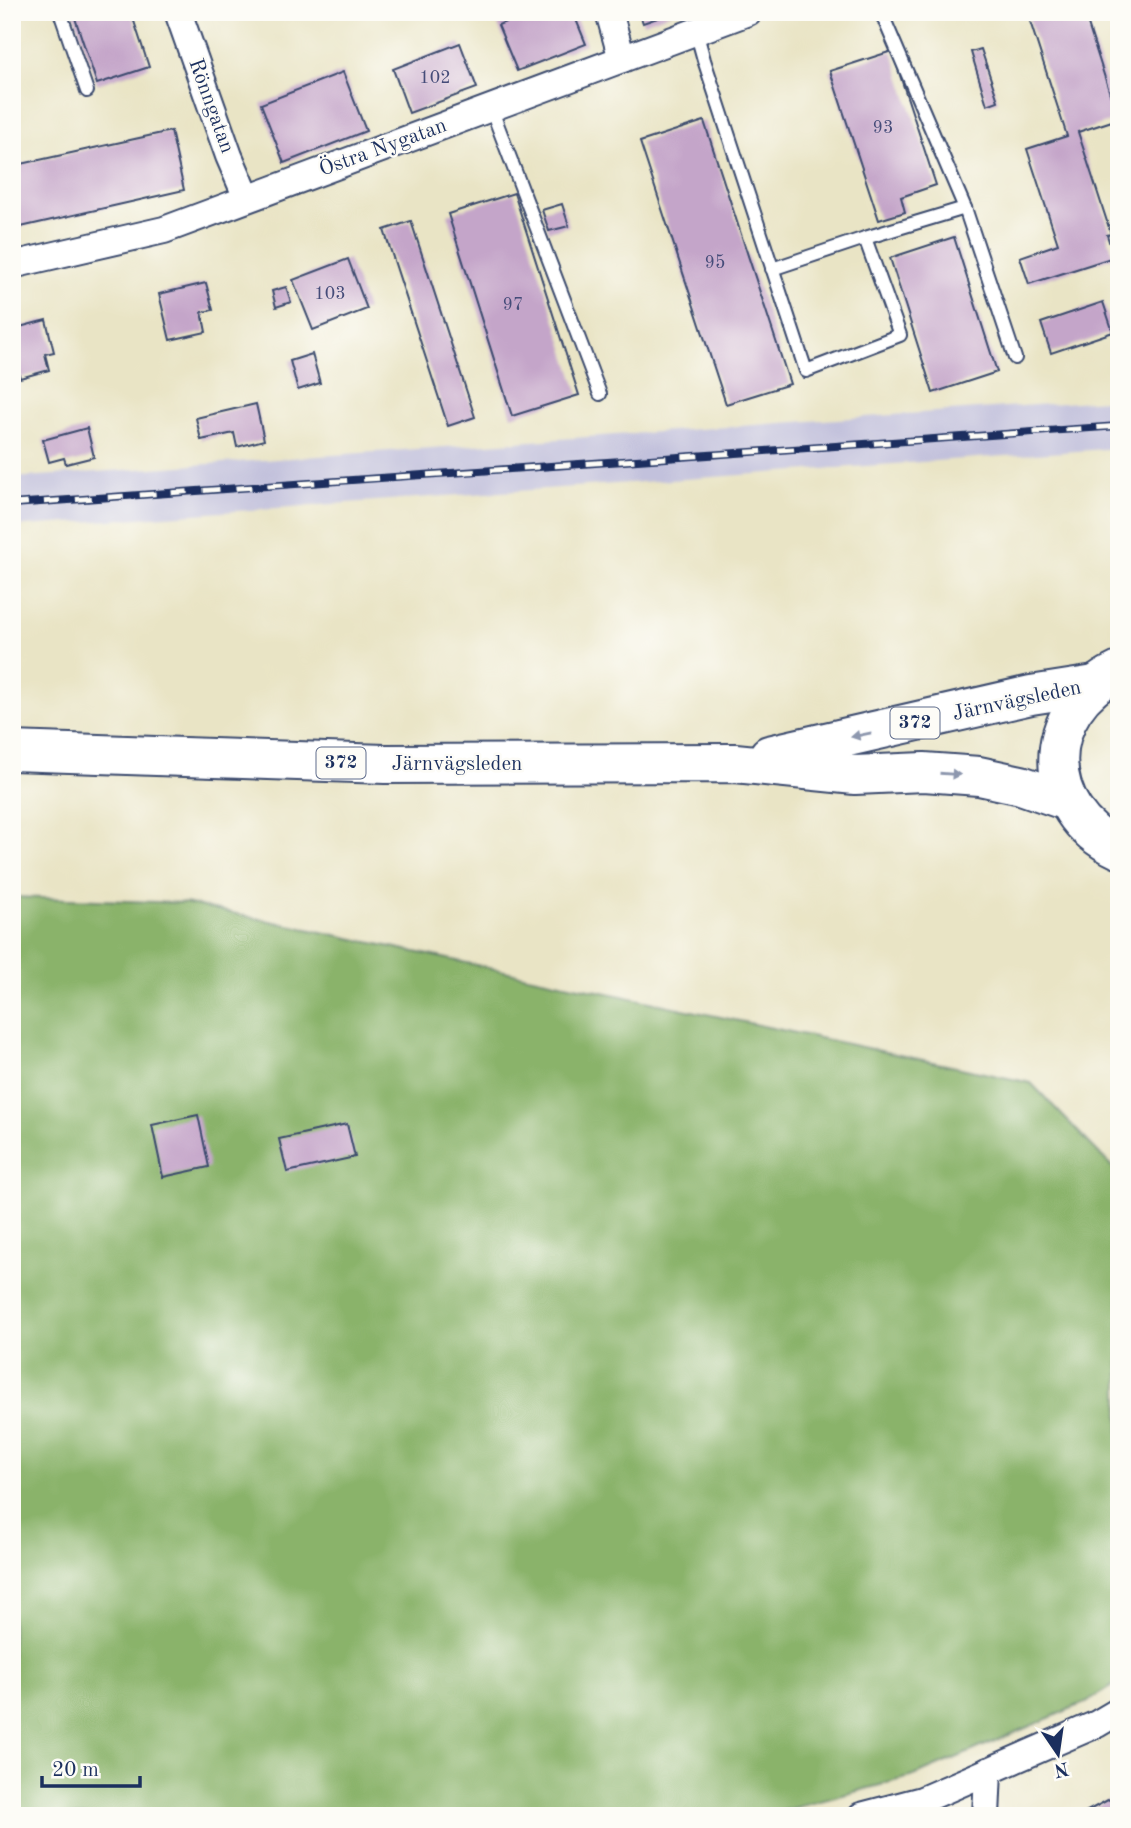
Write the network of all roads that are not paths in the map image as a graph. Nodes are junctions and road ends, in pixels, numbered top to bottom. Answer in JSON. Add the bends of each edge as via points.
{"nodes":[{"id":1,"x":60,"y":12,"type":"edge"},
{"id":2,"x":178,"y":12,"type":"edge"},
{"id":3,"x":609,"y":12,"type":"edge"},
{"id":4,"x":748,"y":12,"type":"edge"},
{"id":5,"x":881,"y":12,"type":"edge"},
{"id":6,"x":696,"y":32,"type":"junction"},
{"id":7,"x":622,"y":59,"type":"junction"},
{"id":8,"x":87,"y":91,"type":"dead end"},
{"id":9,"x":491,"y":108,"type":"junction"},
{"id":10,"x":247,"y":198,"type":"junction"},
{"id":11,"x":965,"y":208,"type":"junction"},
{"id":12,"x":865,"y":238,"type":"junction"},
{"id":13,"x":12,"y":264,"type":"edge"},
{"id":14,"x":772,"y":269,"type":"junction"},
{"id":15,"x":1015,"y":358,"type":"dead end"},
{"id":16,"x":600,"y":394,"type":"dead end"},
{"id":17,"x":1107,"y":678,"type":"edge"},
{"id":18,"x":12,"y":751,"type":"edge"},
{"id":19,"x":735,"y":763,"type":"junction"},
{"id":20,"x":1067,"y":801,"type":"junction"},
{"id":21,"x":1119,"y":849,"type":"edge"},
{"id":22,"x":1119,"y":1711,"type":"edge"},
{"id":23,"x":988,"y":1771,"type":"junction"},
{"id":24,"x":861,"y":1816,"type":"edge"},
{"id":25,"x":986,"y":1816,"type":"edge"}],
"edges":[{"from":1,"to":8,"type":"lane"},
{"from":2,"to":10,"type":"street","name":"Rönngatan"},
{"from":3,"to":7,"type":"street"},
{"from":4,"to":6,"type":"street","name":"Östra Nygatan"},
{"from":5,"to":11,"type":"lane"},
{"from":6,"to":7,"type":"street","name":"Östra Nygatan"},
{"from":6,"to":14,"type":"lane"},
{"from":7,"to":9,"type":"street","name":"Östra Nygatan"},
{"from":9,"to":10,"type":"street","name":"Östra Nygatan"},
{"from":9,"to":16,"type":"lane"},
{"from":10,"to":13,"type":"street","name":"Östra Nygatan","via":[[164,230]]},
{"from":11,"to":12,"type":"lane"},
{"from":11,"to":15,"type":"lane"},
{"from":12,"to":14,"type":"lane"},
{"from":12,"to":14,"type":"lane","via":[[900,335],[806,371]]},
{"from":17,"to":19,"type":"main road","name":"Järnvägsleden","number":"372","one_way":true},
{"from":17,"to":20,"type":"main road","number":"372","via":[[1070,712],[1063,729],[1058,765]]},
{"from":18,"to":19,"type":"main road","name":"Järnvägsleden","number":"372","via":[[385,764]]},
{"from":19,"to":20,"type":"main road","name":"Järnvägsleden","number":"372","one_way":true,"via":[[855,775],[924,772],[979,776]]},
{"from":20,"to":21,"type":"main road","number":"372","via":[[1089,831]]},
{"from":22,"to":23,"type":"street"},
{"from":23,"to":24,"type":"street","via":[[922,1800]]},
{"from":23,"to":25,"type":"street"}]}
